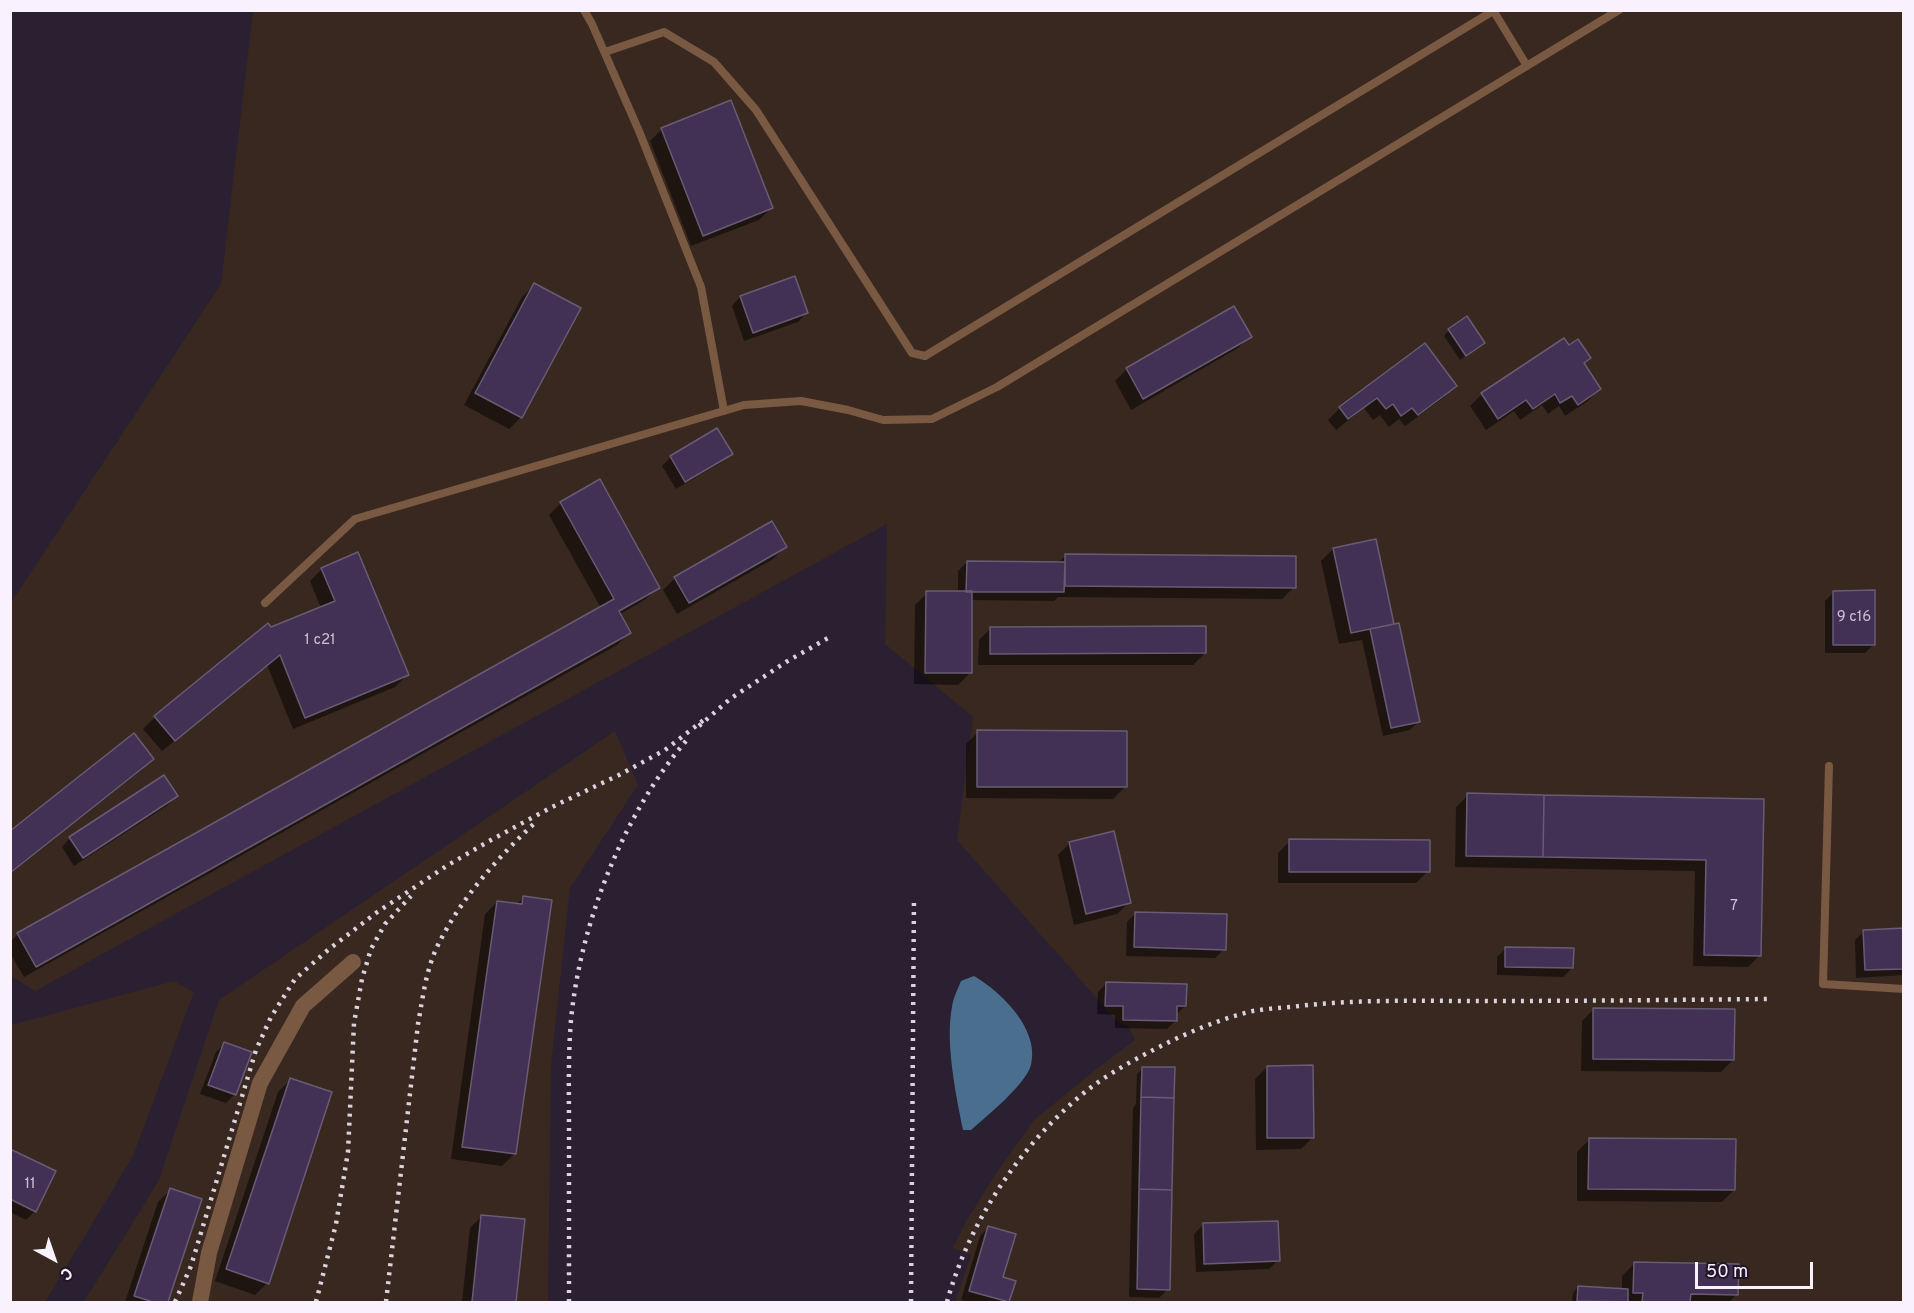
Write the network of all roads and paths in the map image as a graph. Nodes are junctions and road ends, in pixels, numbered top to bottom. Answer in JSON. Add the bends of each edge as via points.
{"nodes":[{"id":1,"x":584,"y":10,"type":"edge"},
{"id":2,"x":1619,"y":10,"type":"edge"},
{"id":3,"x":1493,"y":11,"type":"edge"},
{"id":4,"x":605,"y":52,"type":"junction"},
{"id":5,"x":1527,"y":66,"type":"junction"},
{"id":6,"x":724,"y":411,"type":"junction"},
{"id":7,"x":265,"y":603,"type":"dead end"},
{"id":8,"x":1829,"y":766,"type":"dead end"},
{"id":9,"x":353,"y":962,"type":"dead end"},
{"id":10,"x":1904,"y":989,"type":"edge"},
{"id":11,"x":200,"y":1302,"type":"edge"}],
"edges":[{"from":1,"to":4,"type":"lane"},
{"from":2,"to":5,"type":"lane"},
{"from":3,"to":4,"type":"lane","via":[[926,356],[912,353],[756,110],[714,62],[663,32]]},
{"from":3,"to":5,"type":"lane"},
{"from":4,"to":6,"type":"lane","via":[[701,287]]},
{"from":5,"to":6,"type":"lane","via":[[997,387],[932,419],[883,420],[801,401],[744,405]]},
{"from":6,"to":7,"type":"lane","via":[[355,519]]},
{"from":8,"to":10,"type":"lane","via":[[1823,984]]},
{"from":9,"to":11,"type":"street","via":[[303,1006],[260,1083],[209,1253]]}]}
